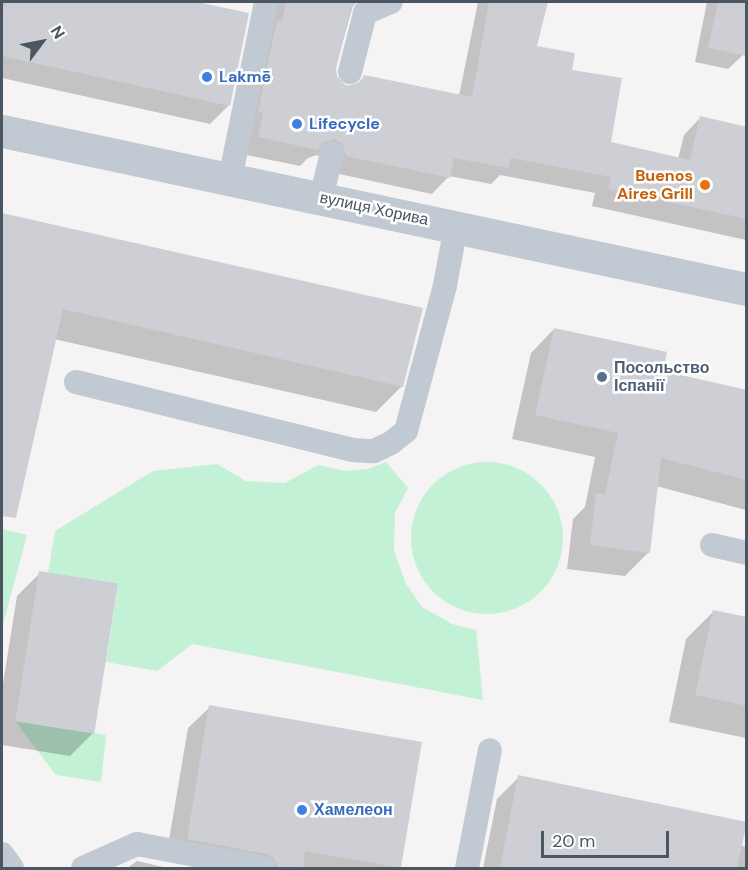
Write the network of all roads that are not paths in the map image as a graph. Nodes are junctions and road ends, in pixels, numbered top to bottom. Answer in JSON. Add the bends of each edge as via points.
{"nodes":[{"id":1,"x":266,"y":2,"type":"edge"},
{"id":2,"x":391,"y":2,"type":"edge"},
{"id":3,"x":350,"y":72,"type":"dead end"},
{"id":4,"x":2,"y":131,"type":"edge"},
{"id":5,"x":332,"y":153,"type":"dead end"},
{"id":6,"x":230,"y":179,"type":"junction"},
{"id":7,"x":321,"y":198,"type":"junction"},
{"id":8,"x":456,"y":226,"type":"junction"},
{"id":9,"x":747,"y":289,"type":"edge"},
{"id":10,"x":76,"y":381,"type":"dead end"},
{"id":11,"x":712,"y":545,"type":"dead end"},
{"id":12,"x":747,"y":553,"type":"edge"},
{"id":13,"x":490,"y":750,"type":"dead end"},
{"id":14,"x":2,"y":854,"type":"edge"},
{"id":15,"x":12,"y":868,"type":"edge"},
{"id":16,"x":83,"y":868,"type":"edge"},
{"id":17,"x":264,"y":868,"type":"edge"},
{"id":18,"x":467,"y":868,"type":"edge"}],
"edges":[{"from":1,"to":6,"type":"lane"},
{"from":2,"to":3,"type":"lane","via":[[365,13]]},
{"from":4,"to":6,"type":"street","name":"вулиця Хорива"},
{"from":5,"to":7,"type":"lane"},
{"from":6,"to":7,"type":"street","name":"вулиця Хорива"},
{"from":7,"to":8,"type":"street","name":"вулиця Хорива"},
{"from":8,"to":9,"type":"street","name":"вулиця Хорива"},
{"from":8,"to":10,"type":"lane","via":[[406,431],[392,444],[374,451],[352,450]]},
{"from":11,"to":12,"type":"lane"},
{"from":13,"to":18,"type":"lane"},
{"from":14,"to":15,"type":"lane"},
{"from":16,"to":17,"type":"lane","via":[[137,844]]}]}
